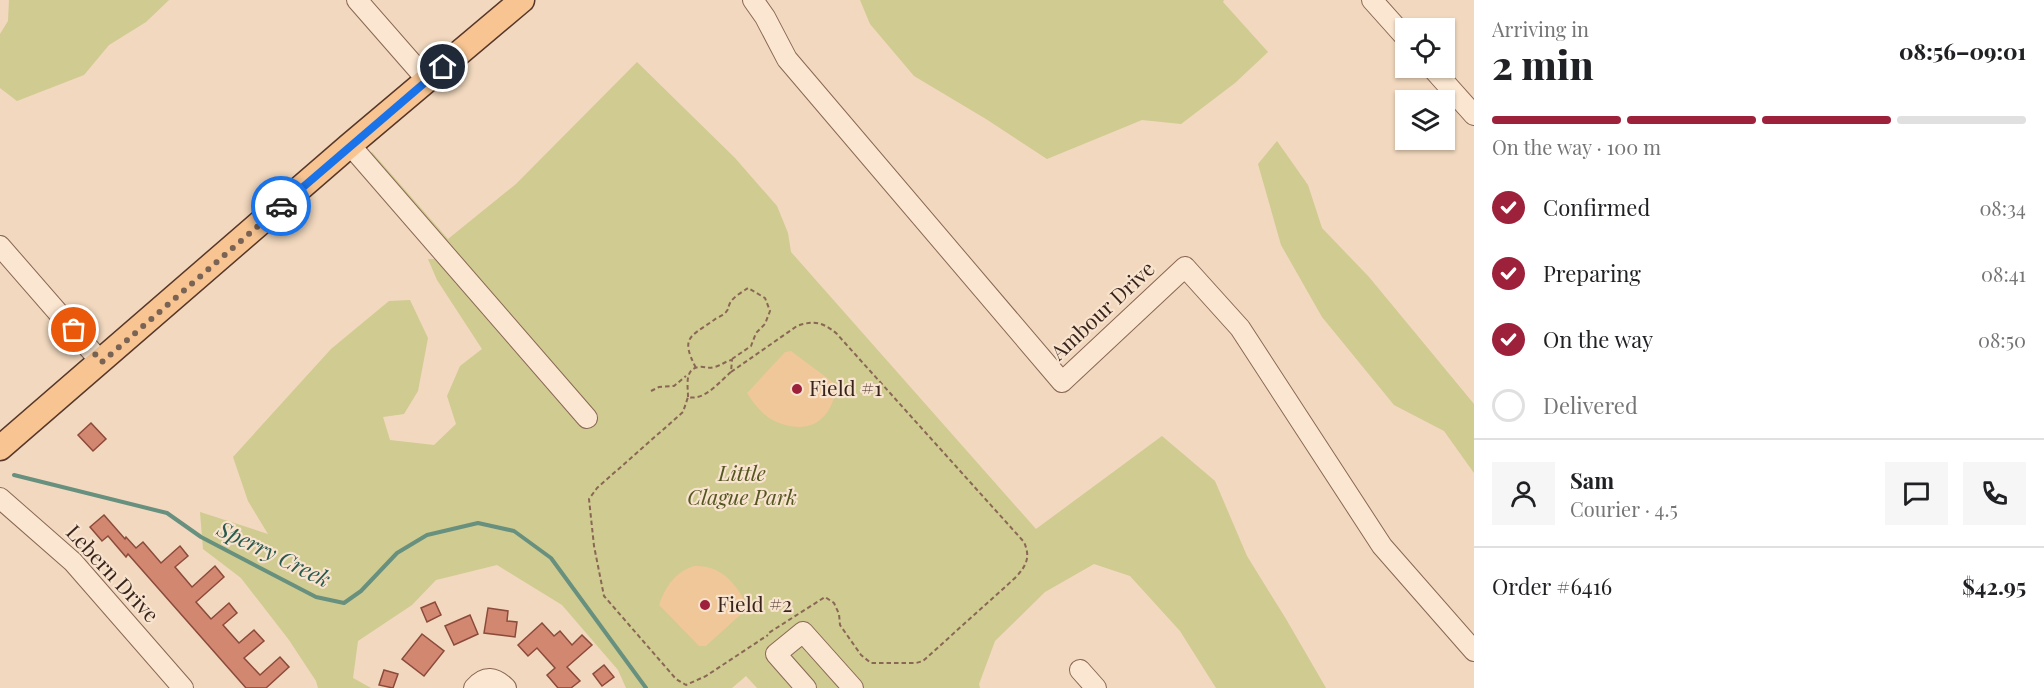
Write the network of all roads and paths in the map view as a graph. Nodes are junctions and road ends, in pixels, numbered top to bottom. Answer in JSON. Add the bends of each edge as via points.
{"nodes":[{"id":1,"x":357,"y":0,"type":"edge"},
{"id":2,"x":522,"y":0,"type":"edge"},
{"id":3,"x":753,"y":0,"type":"edge"},
{"id":4,"x":1372,"y":0,"type":"edge"},
{"id":5,"x":1395,"y":26,"type":"edge"},
{"id":6,"x":1441,"y":78,"type":"edge"},
{"id":7,"x":427,"y":80,"type":"junction"},
{"id":8,"x":1474,"y":115,"type":"edge"},
{"id":9,"x":350,"y":145,"type":"junction"},
{"id":10,"x":0,"y":246,"type":"edge"},
{"id":11,"x":729,"y":360,"type":"junction"},
{"id":12,"x":102,"y":362,"type":"junction"},
{"id":13,"x":696,"y":368,"type":"junction"},
{"id":14,"x":731,"y":372,"type":"junction"},
{"id":15,"x":689,"y":374,"type":"junction"},
{"id":16,"x":651,"y":391,"type":"dead end"},
{"id":17,"x":688,"y":397,"type":"junction"},
{"id":18,"x":587,"y":418,"type":"dead end"},
{"id":19,"x":0,"y":448,"type":"edge"},
{"id":20,"x":0,"y":498,"type":"edge"},
{"id":21,"x":767,"y":634,"type":"junction"},
{"id":22,"x":771,"y":639,"type":"dead end"},
{"id":23,"x":1474,"y":651,"type":"edge"},
{"id":24,"x":1080,"y":670,"type":"dead end"},
{"id":25,"x":183,"y":688,"type":"edge"},
{"id":26,"x":474,"y":688,"type":"edge"},
{"id":27,"x":506,"y":688,"type":"edge"},
{"id":28,"x":806,"y":688,"type":"edge"},
{"id":29,"x":853,"y":688,"type":"edge"},
{"id":30,"x":1096,"y":688,"type":"edge"}],
"edges":[{"from":1,"to":7,"type":"street"},
{"from":2,"to":7,"type":"main road"},
{"from":3,"to":23,"type":"street","name":"Ambour Drive","via":[[787,59],[1062,382],[1185,267],[1240,328],[1383,546]]},
{"from":4,"to":5,"type":"street"},
{"from":6,"to":8,"type":"street"},
{"from":7,"to":9,"type":"main road"},
{"from":9,"to":12,"type":"main road"},
{"from":9,"to":18,"type":"street"},
{"from":10,"to":12,"type":"street"},
{"from":11,"to":13,"type":"path","via":[[716,367]]},
{"from":11,"to":13,"type":"path","via":[[751,346],[770,311],[765,298],[748,288],[730,302],[723,314],[699,328],[691,338],[688,352]]},
{"from":11,"to":14,"type":"path"},
{"from":12,"to":19,"type":"main road"},
{"from":13,"to":15,"type":"path"},
{"from":14,"to":17,"type":"path","via":[[705,395]]},
{"from":14,"to":21,"type":"path","via":[[797,326],[808,322],[826,324],[1024,542],[1027,550],[1026,565],[1015,578],[923,661],[871,663],[840,625],[834,603],[825,597]]},
{"from":15,"to":16,"type":"path","via":[[674,386]]},
{"from":15,"to":17,"type":"path"},
{"from":17,"to":21,"type":"path","via":[[683,412],[589,499],[604,596],[676,679],[686,685],[706,676]]},
{"from":20,"to":25,"type":"street","name":"Lebern Drive","via":[[73,562]]},
{"from":21,"to":22,"type":"path"},
{"from":24,"to":30,"type":"street"},
{"from":26,"to":27,"type":"street","via":[[490,678]]},
{"from":28,"to":29,"type":"street","via":[[776,654],[803,632]]}]}
